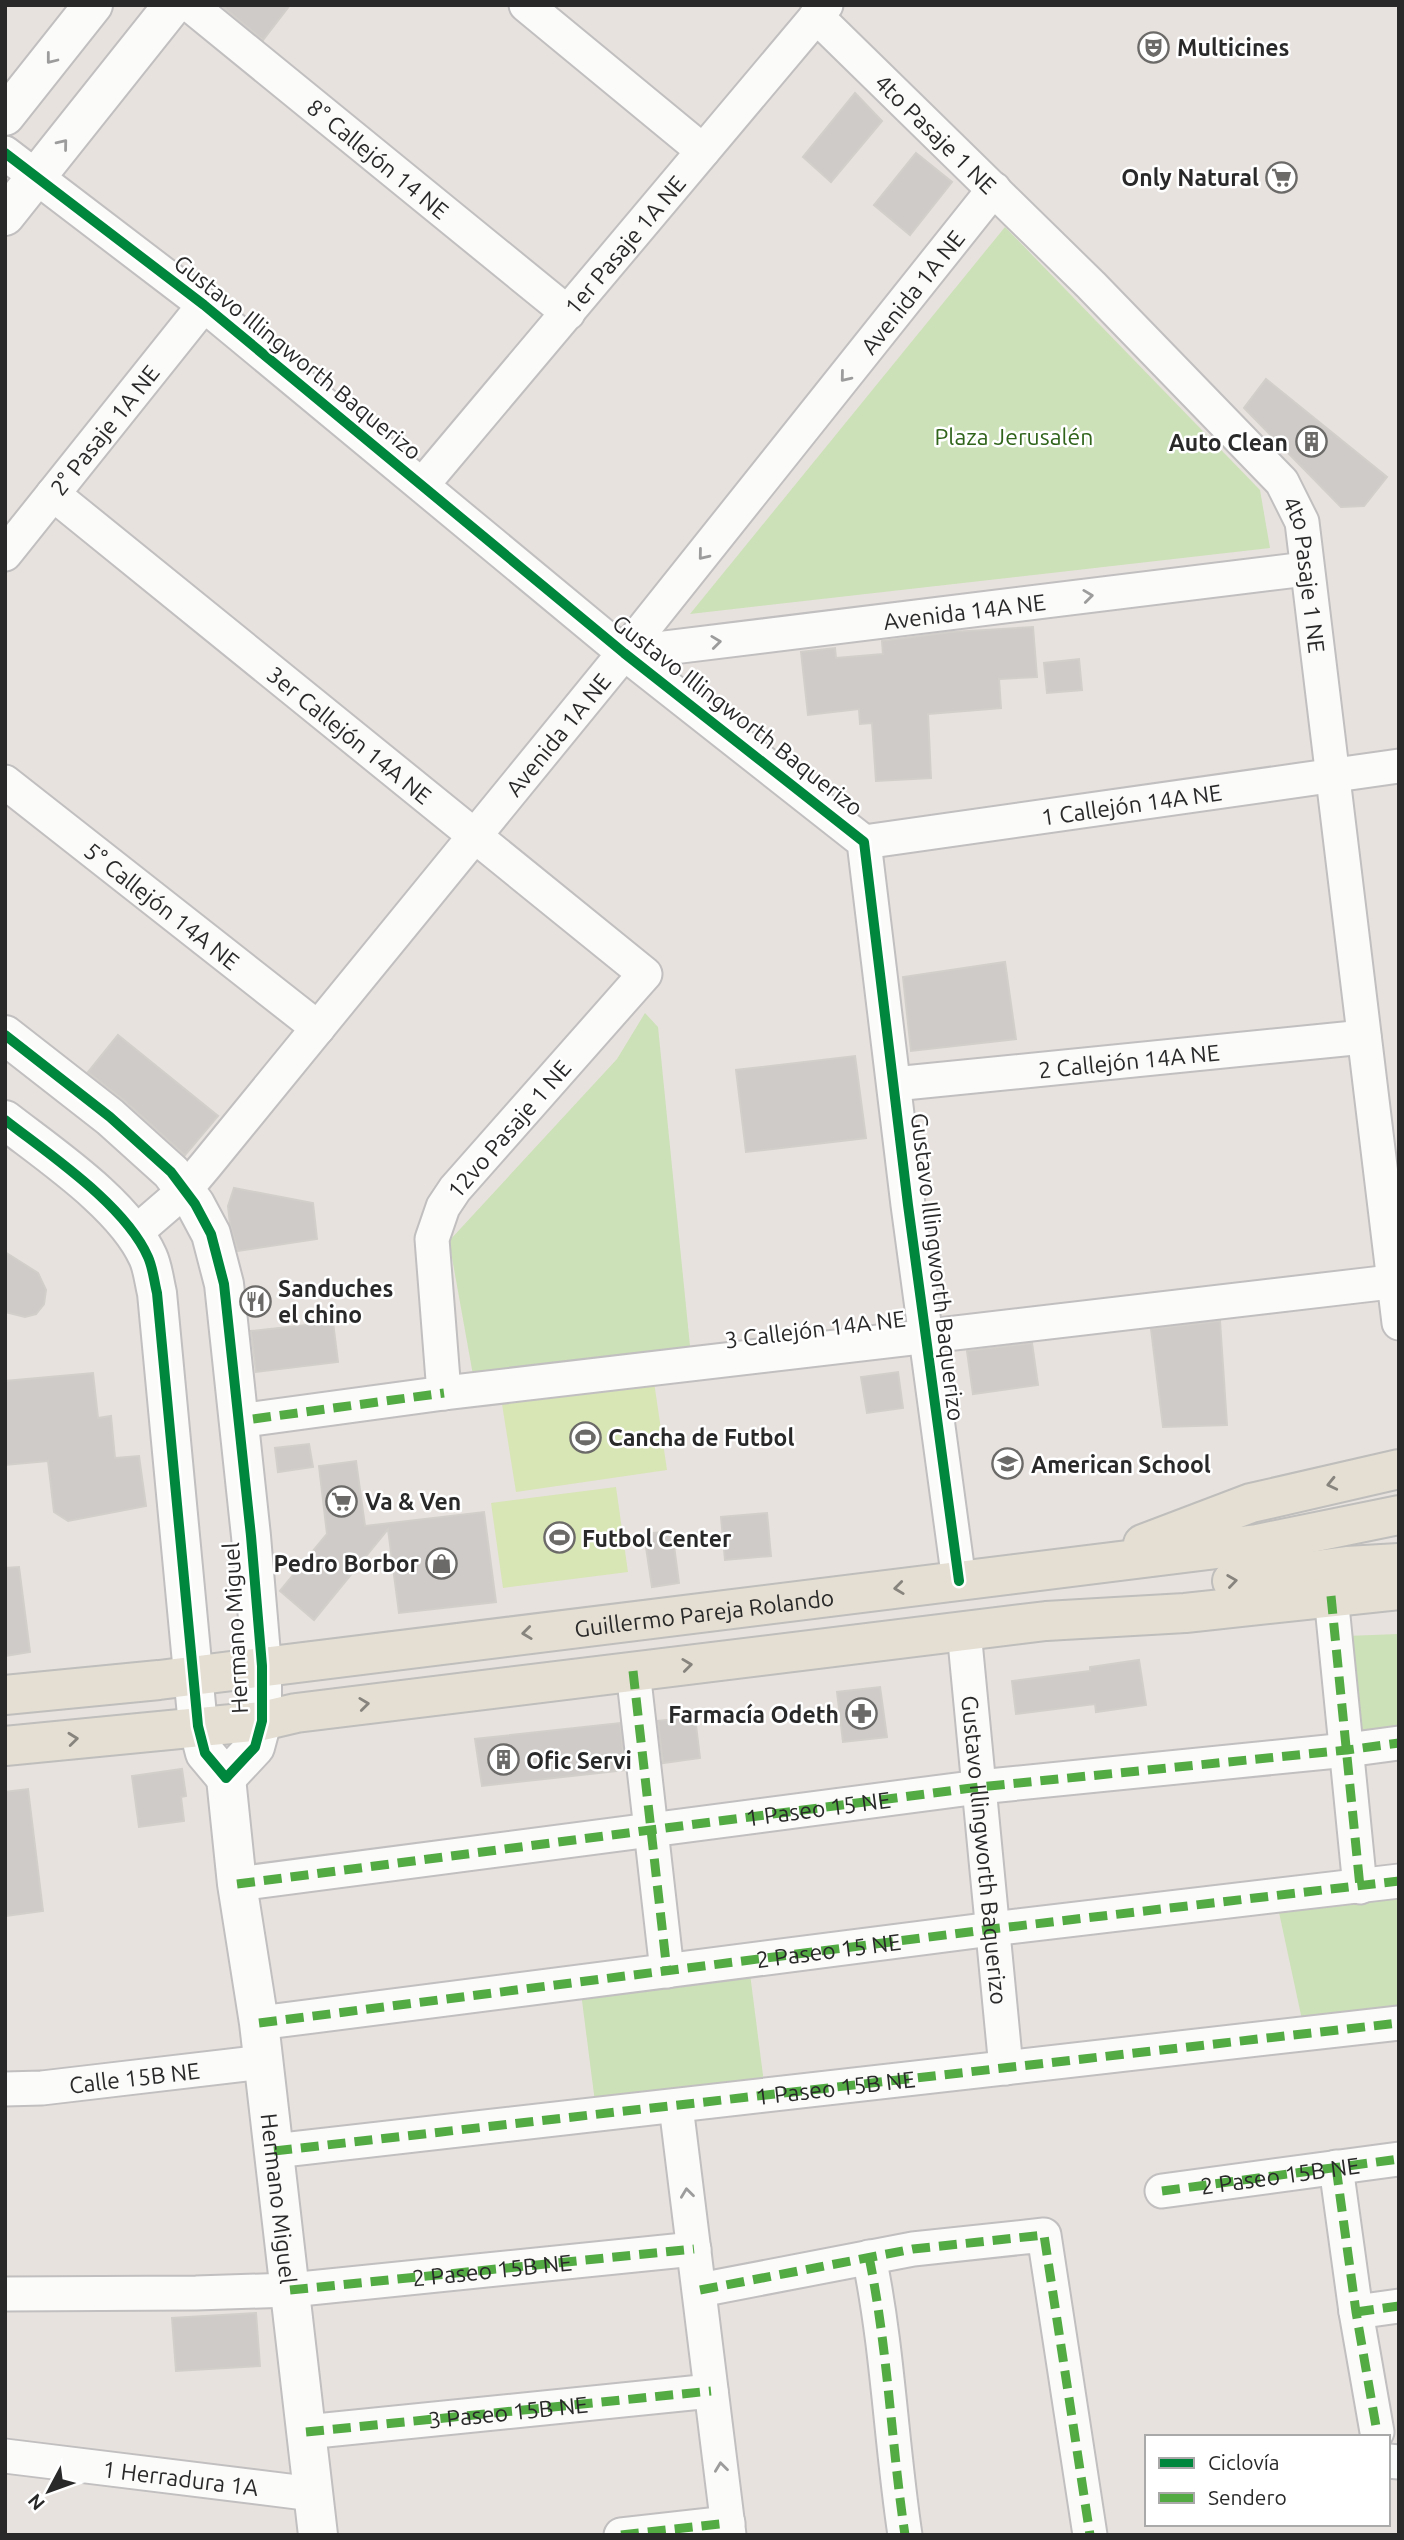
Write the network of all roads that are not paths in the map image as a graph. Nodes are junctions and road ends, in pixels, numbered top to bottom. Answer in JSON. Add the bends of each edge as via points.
{"nodes":[{"id":1,"x":93,"y":5,"type":"edge"},
{"id":2,"x":173,"y":5,"type":"edge"},
{"id":3,"x":190,"y":5,"type":"edge"},
{"id":4,"x":526,"y":5,"type":"edge"},
{"id":5,"x":821,"y":11,"type":"edge"},
{"id":6,"x":5,"y":116,"type":"edge"},
{"id":7,"x":703,"y":151,"type":"junction"},
{"id":8,"x":5,"y":153,"type":"edge"},
{"id":9,"x":37,"y":177,"type":"junction"},
{"id":10,"x":994,"y":189,"type":"junction"},
{"id":11,"x":5,"y":216,"type":"edge"},
{"id":12,"x":204,"y":305,"type":"junction"},
{"id":13,"x":568,"y":313,"type":"junction"},
{"id":14,"x":423,"y":484,"type":"junction"},
{"id":15,"x":53,"y":494,"type":"junction"},
{"id":16,"x":5,"y":554,"type":"edge"},
{"id":17,"x":1306,"y":569,"type":"junction"},
{"id":18,"x":624,"y":653,"type":"junction"},
{"id":19,"x":1399,"y":766,"type":"edge"},
{"id":20,"x":1332,"y":776,"type":"junction"},
{"id":21,"x":5,"y":782,"type":"edge"},
{"id":22,"x":474,"y":837,"type":"junction"},
{"id":23,"x":864,"y":842,"type":"junction"},
{"id":24,"x":645,"y":974,"type":"joint"},
{"id":25,"x":318,"y":1028,"type":"junction"},
{"id":26,"x":5,"y":1035,"type":"edge"},
{"id":27,"x":1364,"y":1037,"type":"junction"},
{"id":28,"x":894,"y":1084,"type":"junction"},
{"id":29,"x":5,"y":1120,"type":"edge"},
{"id":30,"x":185,"y":1190,"type":"junction"},
{"id":31,"x":134,"y":1234,"type":"junction"},
{"id":32,"x":1396,"y":1282,"type":"edge"},
{"id":33,"x":1399,"y":1323,"type":"edge"},
{"id":34,"x":925,"y":1337,"type":"junction"},
{"id":35,"x":444,"y":1393,"type":"junction"},
{"id":36,"x":253,"y":1419,"type":"dead end"},
{"id":37,"x":1399,"y":1469,"type":"edge"},
{"id":38,"x":1399,"y":1515,"type":"edge"},
{"id":39,"x":1399,"y":1563,"type":"edge"},
{"id":40,"x":1039,"y":1571,"type":"junction"},
{"id":41,"x":958,"y":1581,"type":"junction"},
{"id":42,"x":1399,"y":1590,"type":"edge"},
{"id":43,"x":1331,"y":1596,"type":"junction"},
{"id":44,"x":1046,"y":1621,"type":"junction"},
{"id":45,"x":964,"y":1631,"type":"junction"},
{"id":46,"x":262,"y":1667,"type":"junction"},
{"id":47,"x":633,"y":1671,"type":"junction"},
{"id":48,"x":195,"y":1675,"type":"junction"},
{"id":49,"x":5,"y":1695,"type":"edge"},
{"id":50,"x":261,"y":1721,"type":"junction"},
{"id":51,"x":198,"y":1726,"type":"junction"},
{"id":52,"x":1399,"y":1742,"type":"edge"},
{"id":53,"x":5,"y":1745,"type":"edge"},
{"id":54,"x":1347,"y":1750,"type":"junction"},
{"id":55,"x":226,"y":1778,"type":"junction"},
{"id":56,"x":979,"y":1787,"type":"junction"},
{"id":57,"x":649,"y":1830,"type":"junction"},
{"id":58,"x":1399,"y":1881,"type":"edge"},
{"id":59,"x":237,"y":1884,"type":"junction"},
{"id":60,"x":1360,"y":1886,"type":"junction"},
{"id":61,"x":992,"y":1929,"type":"junction"},
{"id":62,"x":667,"y":1970,"type":"junction"},
{"id":63,"x":259,"y":2023,"type":"junction"},
{"id":64,"x":1399,"y":2023,"type":"edge"},
{"id":65,"x":264,"y":2062,"type":"junction"},
{"id":66,"x":1006,"y":2068,"type":"junction"},
{"id":67,"x":5,"y":2089,"type":"edge"},
{"id":68,"x":676,"y":2106,"type":"junction"},
{"id":69,"x":274,"y":2151,"type":"junction"},
{"id":70,"x":1399,"y":2159,"type":"edge"},
{"id":71,"x":1336,"y":2167,"type":"junction"},
{"id":72,"x":1162,"y":2190,"type":"dead end"},
{"id":73,"x":694,"y":2249,"type":"junction"},
{"id":74,"x":869,"y":2257,"type":"junction"},
{"id":75,"x":290,"y":2290,"type":"junction"},
{"id":76,"x":700,"y":2290,"type":"junction"},
{"id":77,"x":5,"y":2294,"type":"edge"},
{"id":78,"x":1399,"y":2306,"type":"edge"},
{"id":79,"x":1356,"y":2312,"type":"junction"},
{"id":80,"x":711,"y":2390,"type":"junction"},
{"id":81,"x":306,"y":2432,"type":"junction"},
{"id":82,"x":1381,"y":2435,"type":"edge"},
{"id":83,"x":5,"y":2456,"type":"edge"},
{"id":84,"x":313,"y":2494,"type":"junction"},
{"id":85,"x":729,"y":2529,"type":"edge"},
{"id":86,"x":318,"y":2535,"type":"edge"},
{"id":87,"x":621,"y":2535,"type":"edge"},
{"id":88,"x":905,"y":2535,"type":"edge"},
{"id":89,"x":1090,"y":2535,"type":"edge"}],
"edges":[{"from":1,"to":6,"type":"street","one_way":true},
{"from":9,"to":2,"type":"street","one_way":true},
{"from":3,"to":13,"type":"street","name":"8° Callejón 14 NE"},
{"from":4,"to":7,"type":"street"},
{"from":5,"to":7,"type":"street","name":"1er Pasaje 1A NE"},
{"from":5,"to":10,"type":"street","name":"4to Pasaje 1 NE"},
{"from":7,"to":13,"type":"street","name":"1er Pasaje 1A NE"},
{"from":8,"to":9,"type":"street","name":"Gustavo Illingworth Baquerizo"},
{"from":9,"to":11,"type":"street"},
{"from":9,"to":12,"type":"street","name":"Gustavo Illingworth Baquerizo"},
{"from":10,"to":17,"type":"street","name":"4to Pasaje 1 NE","via":[[1282,482],[1302,522]]},
{"from":10,"to":18,"type":"street","name":"Avenida 1A NE","one_way":true},
{"from":12,"to":14,"type":"street","name":"Gustavo Illingworth Baquerizo"},
{"from":12,"to":15,"type":"street","name":"2° Pasaje 1A NE"},
{"from":13,"to":14,"type":"street","name":"1er Pasaje 1A NE"},
{"from":14,"to":18,"type":"street","name":"Gustavo Illingworth Baquerizo"},
{"from":15,"to":16,"type":"street","name":"2° Pasaje 1A NE"},
{"from":15,"to":22,"type":"street","name":"3er Callejón 14A NE"},
{"from":18,"to":17,"type":"street","name":"Avenida 14A NE","one_way":true},
{"from":17,"to":20,"type":"street","name":"4to Pasaje 1 NE"},
{"from":18,"to":22,"type":"street","name":"Avenida 1A NE"},
{"from":18,"to":23,"type":"street","name":"Gustavo Illingworth Baquerizo"},
{"from":19,"to":20,"type":"street","name":"1 Callejón 14A NE"},
{"from":20,"to":23,"type":"street","name":"1 Callejón 14A NE"},
{"from":20,"to":27,"type":"street","name":"4to Pasaje 1 NE"},
{"from":21,"to":25,"type":"street","name":"5° Callejón 14A NE"},
{"from":22,"to":24,"type":"street","name":"3er Callejón 14A NE"},
{"from":22,"to":25,"type":"street","name":"Avenida 1A NE"},
{"from":23,"to":28,"type":"street","name":"Gustavo Illingworth Baquerizo"},
{"from":24,"to":35,"type":"street","name":"12vo Pasaje 1 NE","via":[[443,1207],[432,1239]]},
{"from":25,"to":30,"type":"street","name":"Avenida 1A NE"},
{"from":26,"to":30,"type":"street","name":"Hermano Miguel","via":[[110,1117]]},
{"from":27,"to":28,"type":"street","name":"2 Callejón 14A NE"},
{"from":27,"to":32,"type":"street","name":"4to Pasaje 1 NE"},
{"from":28,"to":34,"type":"street","name":"Gustavo Illingworth Baquerizo"},
{"from":29,"to":31,"type":"street","name":"Hermano Miguel","via":[[92,1190]]},
{"from":30,"to":31,"type":"street","name":"Avenida 1A NE"},
{"from":30,"to":46,"type":"street","name":"Hermano Miguel","via":[[211,1234],[224,1284]]},
{"from":31,"to":48,"type":"street","name":"Hermano Miguel","via":[[148,1258],[157,1293]]},
{"from":32,"to":33,"type":"street","name":"4to Pasaje 1 NE"},
{"from":32,"to":34,"type":"street","name":"3 Callejón 14A NE"},
{"from":34,"to":35,"type":"street","name":"3 Callejón 14A NE"},
{"from":34,"to":41,"type":"street","name":"Gustavo Illingworth Baquerizo"},
{"from":35,"to":36,"type":"street","name":"3 Callejón 14A NE"},
{"from":37,"to":40,"type":"main road","one_way":true,"via":[[1251,1503],[1140,1545]]},
{"from":38,"to":40,"type":"main road","name":"Guillermo Pareja Rolando","via":[[1257,1544]]},
{"from":44,"to":39,"type":"main road","one_way":true,"via":[[1181,1588]]},
{"from":40,"to":41,"type":"main road","name":"Guillermo Pareja Rolando"},
{"from":41,"to":46,"type":"main road","name":"Guillermo Pareja Rolando","one_way":true},
{"from":42,"to":43,"type":"main road"},
{"from":43,"to":44,"type":"main road","via":[[1185,1613]]},
{"from":43,"to":54,"type":"street"},
{"from":44,"to":45,"type":"main road"},
{"from":47,"to":45,"type":"main road","one_way":true},
{"from":45,"to":56,"type":"street","name":"Gustavo Illingworth Baquerizo"},
{"from":46,"to":48,"type":"main road","name":"Guillermo Pareja Rolando"},
{"from":46,"to":50,"type":"street","name":"Hermano Miguel"},
{"from":50,"to":47,"type":"main road","one_way":true},
{"from":47,"to":57,"type":"street"},
{"from":48,"to":49,"type":"main road","name":"Guillermo Pareja Rolando"},
{"from":48,"to":51,"type":"street","name":"Hermano Miguel"},
{"from":50,"to":51,"type":"main road"},
{"from":50,"to":55,"type":"street","name":"Hermano Miguel","via":[[256,1747]]},
{"from":53,"to":51,"type":"main road","one_way":true},
{"from":51,"to":55,"type":"street","name":"Hermano Miguel","via":[[205,1753]]},
{"from":52,"to":54,"type":"street","name":"1 Paseo 15 NE"},
{"from":54,"to":56,"type":"street","name":"1 Paseo 15 NE"},
{"from":54,"to":60,"type":"street"},
{"from":55,"to":59,"type":"street","name":"Hermano Miguel"},
{"from":56,"to":57,"type":"street","name":"1 Paseo 15 NE"},
{"from":56,"to":61,"type":"street","name":"Gustavo Illingworth Baquerizo"},
{"from":57,"to":59,"type":"street","name":"1 Paseo 15 NE"},
{"from":57,"to":62,"type":"street"},
{"from":58,"to":60,"type":"street","name":"2 Paseo 15 NE"},
{"from":59,"to":63,"type":"street","name":"Hermano Miguel"},
{"from":60,"to":61,"type":"street","name":"2 Paseo 15 NE"},
{"from":61,"to":62,"type":"street","name":"2 Paseo 15 NE"},
{"from":61,"to":66,"type":"street","name":"Gustavo Illingworth Baquerizo"},
{"from":62,"to":63,"type":"street","name":"2 Paseo 15 NE"},
{"from":63,"to":65,"type":"street","name":"Hermano Miguel"},
{"from":64,"to":66,"type":"street","name":"1 Paseo 15B NE"},
{"from":65,"to":67,"type":"street","name":"Calle 15B NE"},
{"from":65,"to":69,"type":"street","name":"Hermano Miguel"},
{"from":66,"to":68,"type":"street","name":"1 Paseo 15B NE"},
{"from":68,"to":69,"type":"street","name":"1 Paseo 15B NE"},
{"from":73,"to":68,"type":"street","one_way":true},
{"from":69,"to":75,"type":"street","name":"Hermano Miguel"},
{"from":70,"to":71,"type":"street","name":"2 Paseo 15B NE"},
{"from":71,"to":72,"type":"street","name":"2 Paseo 15B NE"},
{"from":71,"to":79,"type":"street"},
{"from":73,"to":75,"type":"street","name":"2 Paseo 15B NE"},
{"from":73,"to":76,"type":"street"},
{"from":74,"to":76,"type":"street"},
{"from":74,"to":88,"type":"street","via":[[881,2315]]},
{"from":74,"to":89,"type":"street","via":[[1044,2235]]},
{"from":75,"to":77,"type":"street"},
{"from":75,"to":81,"type":"street","name":"Hermano Miguel"},
{"from":76,"to":80,"type":"street"},
{"from":78,"to":79,"type":"street"},
{"from":79,"to":82,"type":"street"},
{"from":80,"to":81,"type":"street","name":"3 Paseo 15B NE"},
{"from":85,"to":80,"type":"street","one_way":true},
{"from":81,"to":84,"type":"street","name":"Hermano Miguel"},
{"from":83,"to":84,"type":"street","name":"1 Herradura 1A"},
{"from":84,"to":86,"type":"street","name":"Hermano Miguel"},
{"from":85,"to":87,"type":"street"}]}
